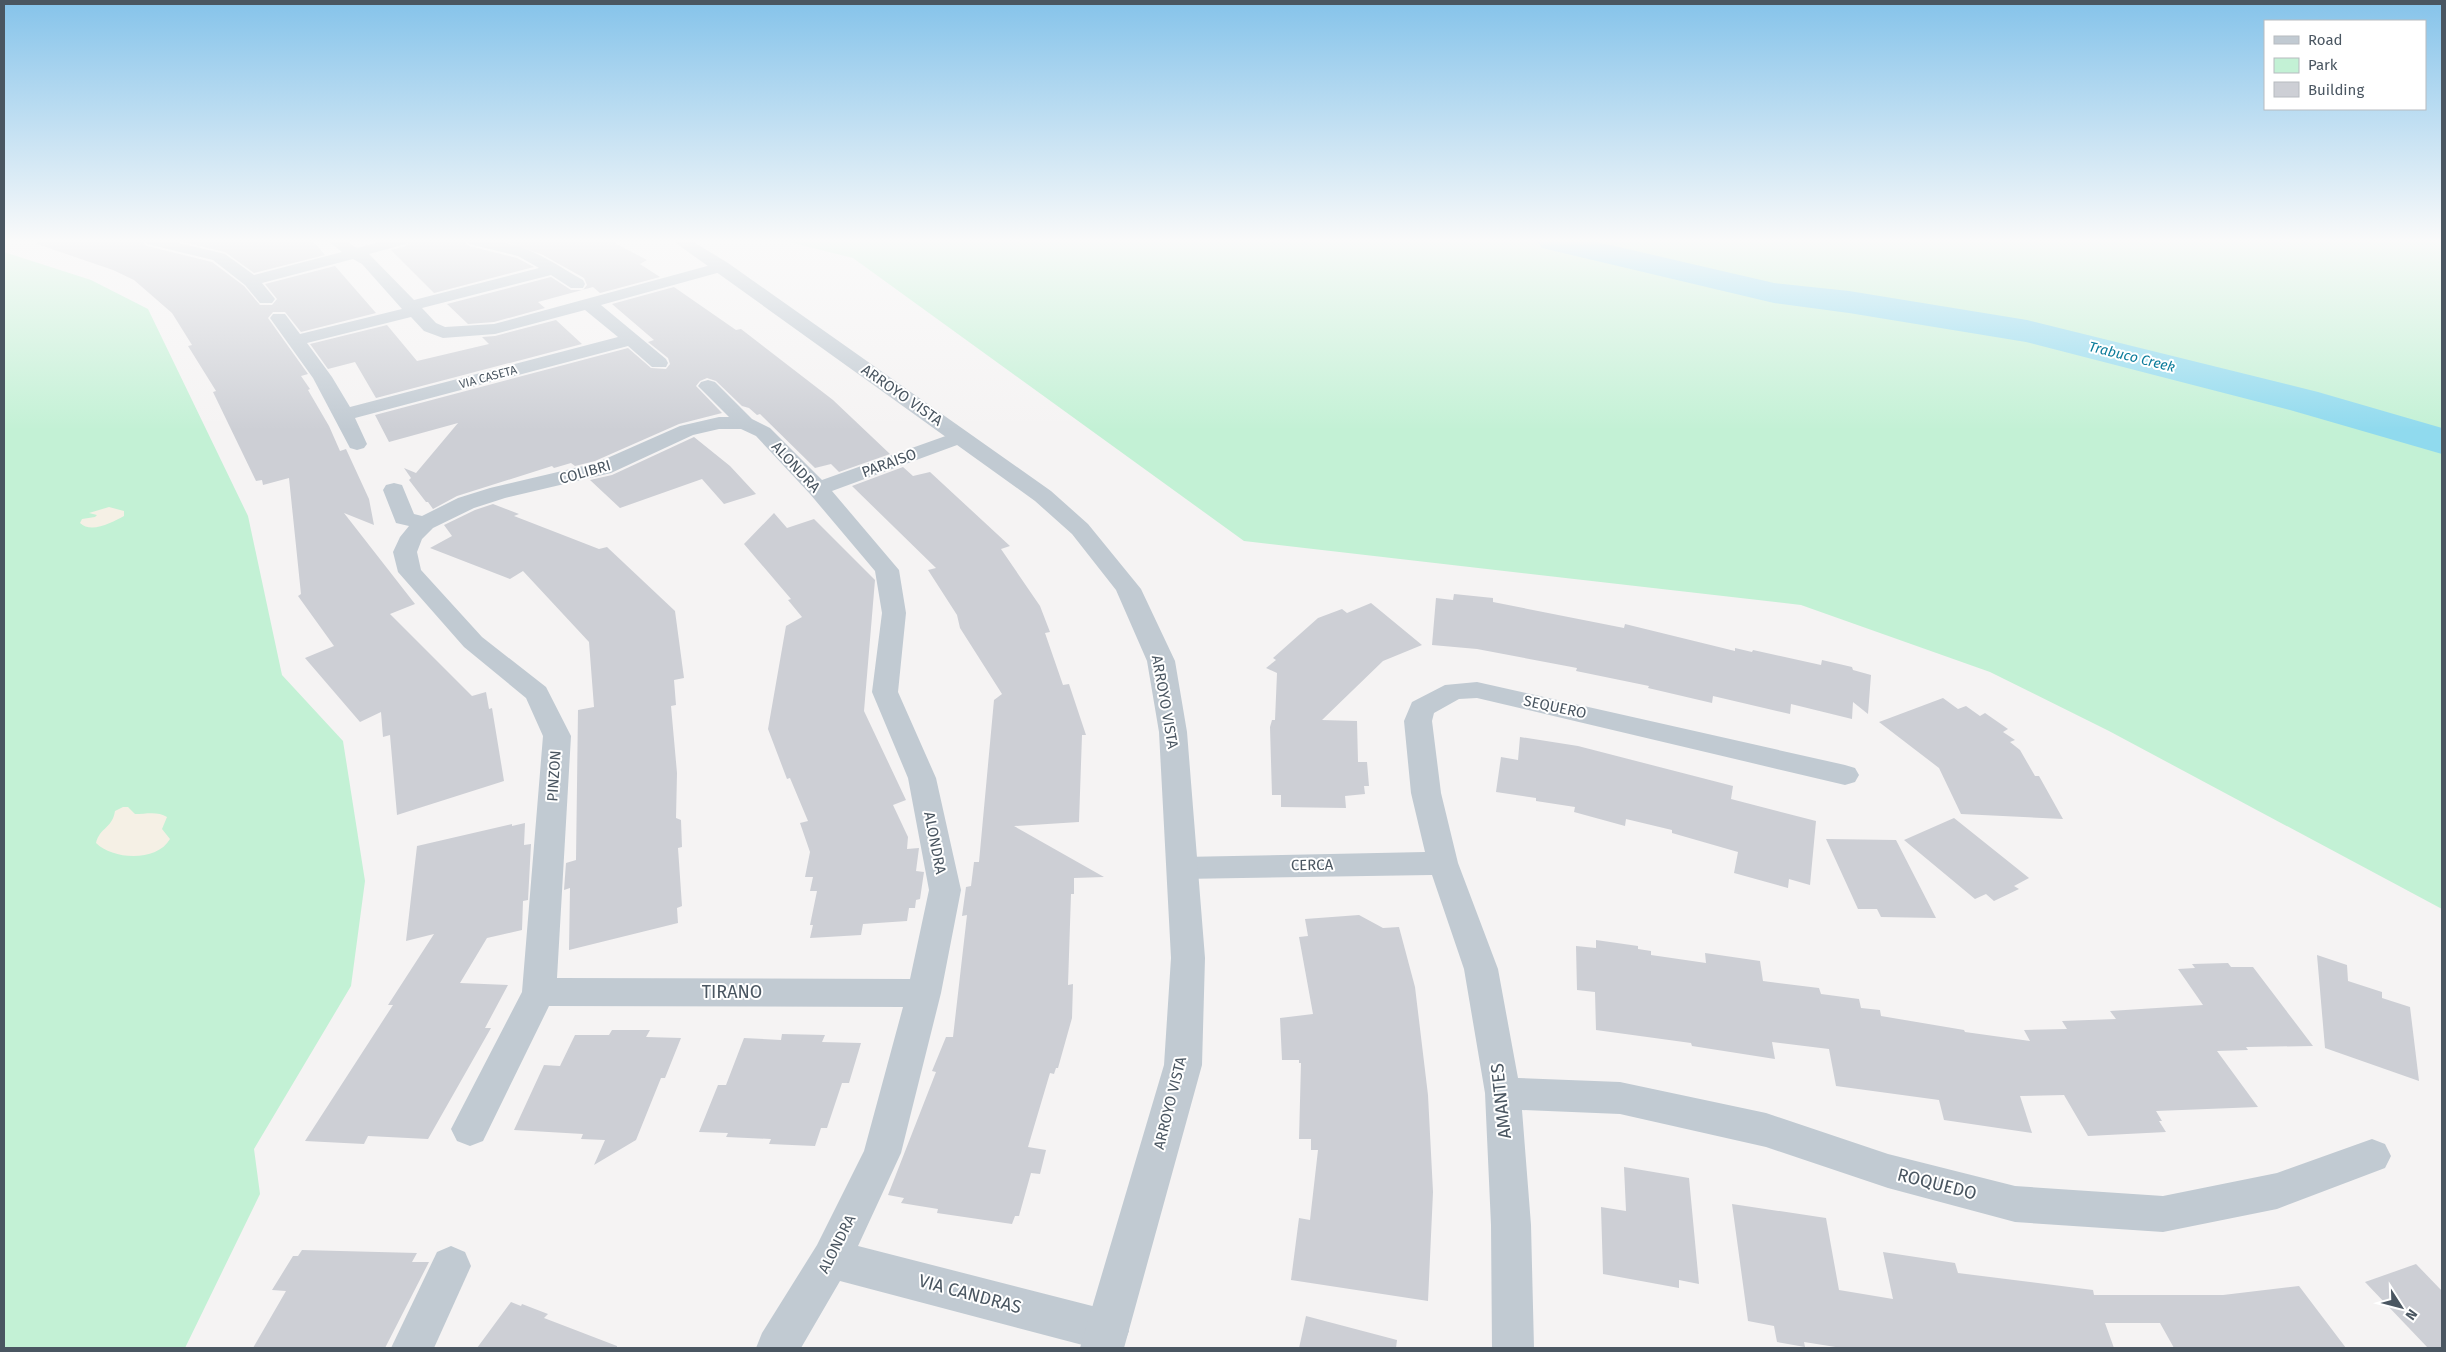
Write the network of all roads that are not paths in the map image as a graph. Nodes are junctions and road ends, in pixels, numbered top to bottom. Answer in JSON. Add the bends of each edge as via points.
{"nodes":[{"id":1,"x":408,"y":304,"type":"edge"},
{"id":2,"x":426,"y":304,"type":"edge"},
{"id":3,"x":584,"y":304,"type":"edge"},
{"id":4,"x":589,"y":304,"type":"edge"},
{"id":5,"x":774,"y":304,"type":"edge"},
{"id":6,"x":412,"y":308,"type":"junction"},
{"id":7,"x":279,"y":318,"type":"dead end"},
{"id":8,"x":632,"y":340,"type":"junction"},
{"id":9,"x":294,"y":341,"type":"junction"},
{"id":10,"x":659,"y":363,"type":"dead end"},
{"id":11,"x":708,"y":386,"type":"dead end"},
{"id":12,"x":344,"y":415,"type":"junction"},
{"id":13,"x":745,"y":423,"type":"junction"},
{"id":14,"x":961,"y":437,"type":"junction"},
{"id":15,"x":357,"y":444,"type":"dead end"},
{"id":16,"x":818,"y":489,"type":"junction"},
{"id":17,"x":394,"y":490,"type":"dead end"},
{"id":18,"x":425,"y":523,"type":"junction"},
{"id":19,"x":1844,"y":775,"type":"dead end"},
{"id":20,"x":1443,"y":863,"type":"junction"},
{"id":21,"x":1182,"y":868,"type":"junction"},
{"id":22,"x":539,"y":992,"type":"junction"},
{"id":23,"x":924,"y":993,"type":"junction"},
{"id":24,"x":1503,"y":1093,"type":"junction"},
{"id":25,"x":470,"y":1129,"type":"dead end"},
{"id":26,"x":2372,"y":1156,"type":"dead end"},
{"id":27,"x":832,"y":1259,"type":"junction"},
{"id":28,"x":451,"y":1266,"type":"dead end"},
{"id":29,"x":1105,"y":1340,"type":"edge"},
{"id":30,"x":412,"y":1348,"type":"edge"},
{"id":31,"x":777,"y":1348,"type":"edge"},
{"id":32,"x":1513,"y":1348,"type":"edge"}],
"edges":[{"from":1,"to":6,"type":"street"},
{"from":2,"to":6,"type":"street"},
{"from":3,"to":6,"type":"street","via":[[495,329],[461,333],[443,333],[430,327]]},
{"from":4,"to":8,"type":"street"},
{"from":5,"to":14,"type":"street","name":"ARROYO VISTA"},
{"from":6,"to":9,"type":"street"},
{"from":7,"to":9,"type":"street"},
{"from":8,"to":10,"type":"street"},
{"from":8,"to":12,"type":"street","name":"VIA CASETA"},
{"from":9,"to":12,"type":"street","via":[[322,377]]},
{"from":11,"to":13,"type":"street","name":"ALONDRA"},
{"from":12,"to":15,"type":"street"},
{"from":13,"to":16,"type":"street","name":"ALONDRA","via":[[764,432]]},
{"from":13,"to":18,"type":"street","name":"COLIBRI","via":[[719,423],[686,430],[603,468],[498,492]]},
{"from":14,"to":16,"type":"street","name":"PARAISO"},
{"from":14,"to":21,"type":"street","name":"ARROYO VISTA","via":[[1043,496],[1080,530],[1128,589],[1161,661],[1173,732]]},
{"from":16,"to":23,"type":"street","name":"ALONDRA","via":[[887,570],[894,613],[885,692],[922,778],[945,890]]},
{"from":17,"to":18,"type":"street","via":[[404,518]]},
{"from":18,"to":22,"type":"street","name":"PINZON","via":[[412,537],[406,552],[410,572],[473,642],[537,693],[557,736]]},
{"from":19,"to":20,"type":"street","name":"SEQUERO","via":[[1574,710],[1477,690],[1454,691],[1422,708],[1418,721],[1426,793]]},
{"from":20,"to":21,"type":"street","name":"CERCA"},
{"from":20,"to":24,"type":"street","name":"AMANTES","via":[[1481,969]]},
{"from":21,"to":29,"type":"street","name":"ARROYO VISTA","via":[[1188,958],[1183,1065]]},
{"from":22,"to":23,"type":"street","name":"TIRANO"},
{"from":22,"to":25,"type":"street","name":"PINZON"},
{"from":23,"to":27,"type":"street","name":"ALONDRA","via":[[882,1153]]},
{"from":24,"to":26,"type":"street","name":"ROQUEDO","via":[[1620,1098],[1766,1130],[1888,1171],[2015,1204],[2162,1214],[2277,1191]]},
{"from":24,"to":32,"type":"street","name":"AMANTES","via":[[1511,1225]]},
{"from":27,"to":29,"type":"street","name":"VIA CANDRAS"},
{"from":27,"to":31,"type":"street","name":"ALONDRA"},
{"from":28,"to":30,"type":"street"}]}
